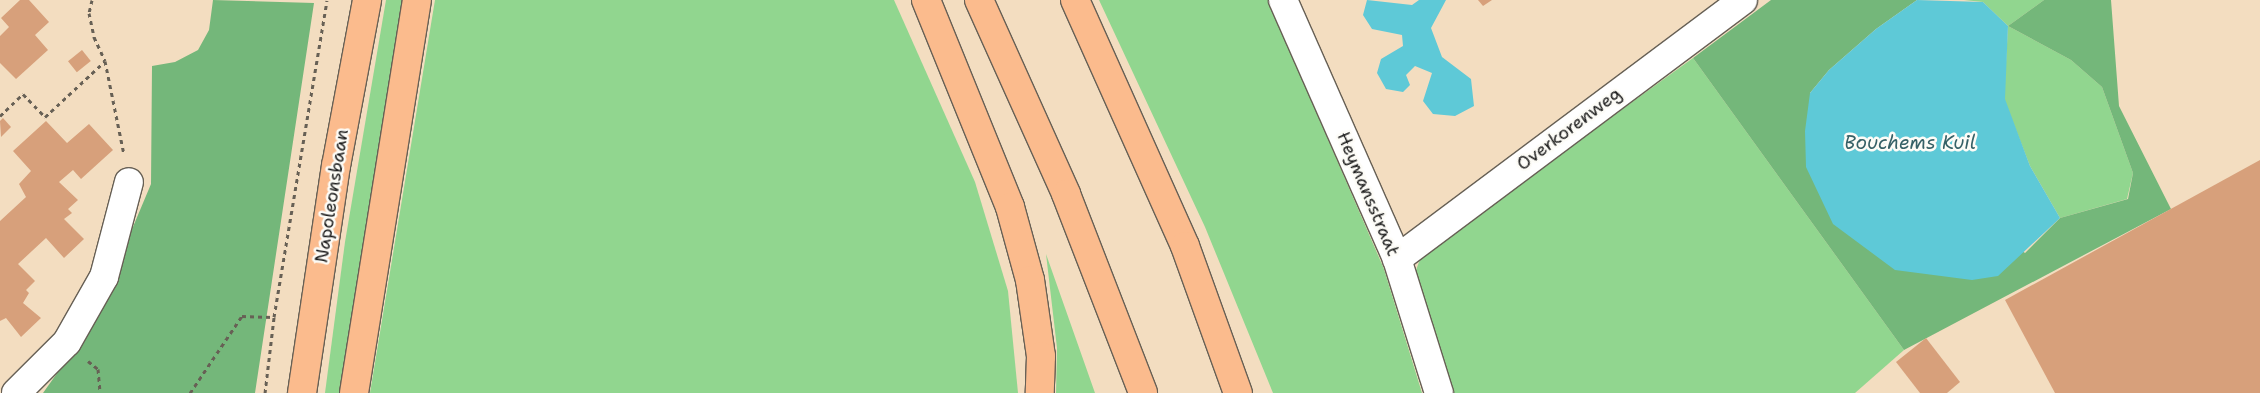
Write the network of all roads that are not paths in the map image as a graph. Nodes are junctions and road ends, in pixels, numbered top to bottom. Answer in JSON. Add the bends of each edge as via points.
{"nodes":[{"id":1,"x":367,"y":0,"type":"edge"},
{"id":2,"x":417,"y":0,"type":"edge"},
{"id":3,"x":926,"y":0,"type":"edge"},
{"id":4,"x":979,"y":0,"type":"edge"},
{"id":5,"x":1074,"y":0,"type":"edge"},
{"id":6,"x":1283,"y":0,"type":"edge"},
{"id":7,"x":1743,"y":0,"type":"edge"},
{"id":8,"x":129,"y":182,"type":"road end"},
{"id":9,"x":1396,"y":259,"type":"junction"},
{"id":10,"x":16,"y":393,"type":"edge"},
{"id":11,"x":302,"y":393,"type":"edge"},
{"id":12,"x":354,"y":393,"type":"edge"},
{"id":13,"x":1040,"y":393,"type":"edge"},
{"id":14,"x":1143,"y":393,"type":"edge"},
{"id":15,"x":1238,"y":393,"type":"edge"},
{"id":16,"x":1439,"y":393,"type":"edge"}],
"edges":[{"from":1,"to":11,"type":"main road","name":"Napoleonsbaan","via":[[336,166]]},
{"from":2,"to":12,"type":"main road"},
{"from":3,"to":13,"type":"main road","via":[[1010,207],[1030,280],[1041,356]]},
{"from":4,"to":14,"type":"main road","via":[[1066,194]]},
{"from":5,"to":15,"type":"main road","via":[[1185,246]]},
{"from":6,"to":9,"type":"street","name":"Heymansstraat"},
{"from":7,"to":9,"type":"street","name":"Overkorenweg"},
{"from":8,"to":10,"type":"street","via":[[104,277],[67,342]]},
{"from":9,"to":16,"type":"street","name":"Heymansstraat"}]}
